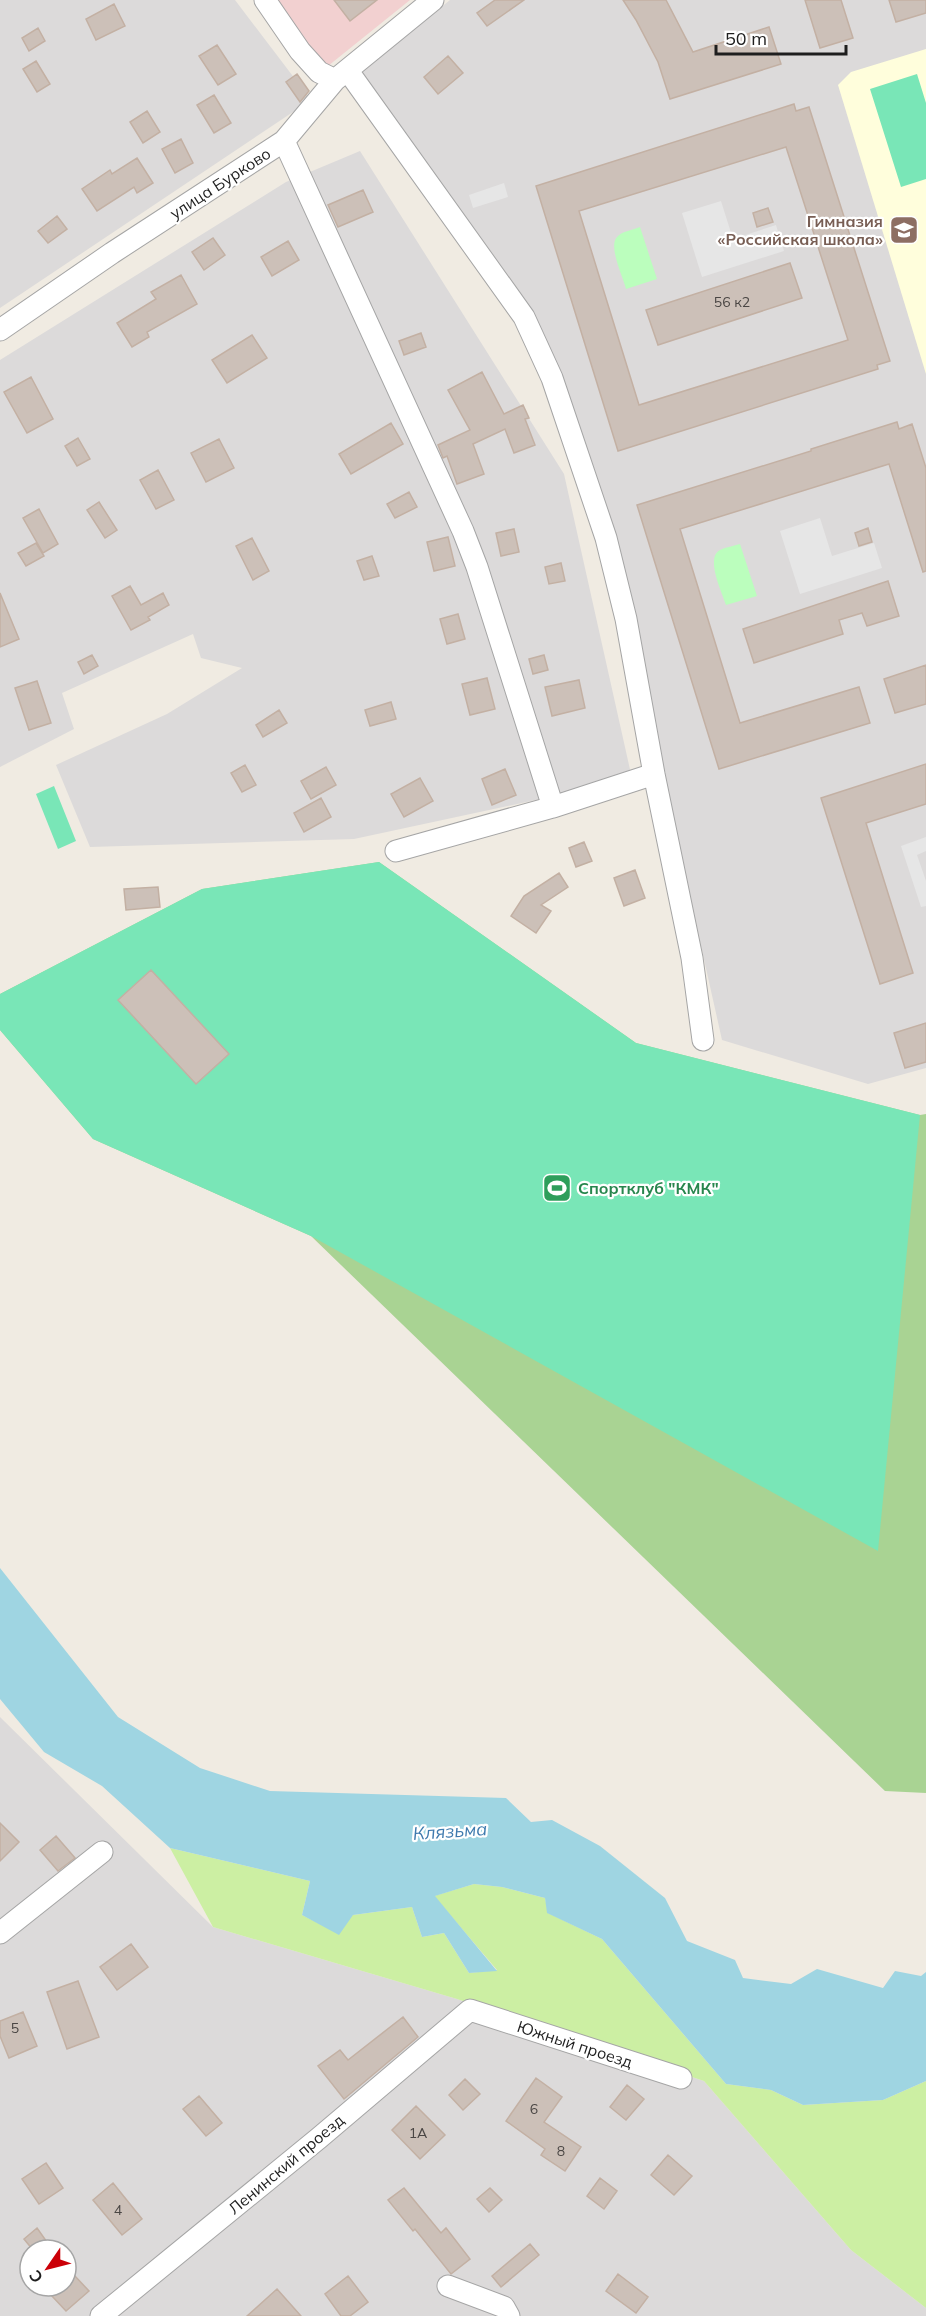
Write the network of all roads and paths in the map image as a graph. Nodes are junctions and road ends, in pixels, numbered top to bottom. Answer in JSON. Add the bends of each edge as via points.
{"nodes":[{"id":1,"x":265,"y":0,"type":"edge"},
{"id":2,"x":433,"y":0,"type":"edge"},
{"id":3,"x":342,"y":75,"type":"junction"},
{"id":4,"x":284,"y":141,"type":"junction"},
{"id":5,"x":0,"y":330,"type":"edge"},
{"id":6,"x":654,"y":774,"type":"junction"},
{"id":7,"x":554,"y":807,"type":"junction"},
{"id":8,"x":396,"y":851,"type":"dead end"},
{"id":9,"x":703,"y":1040,"type":"dead end"},
{"id":10,"x":102,"y":1852,"type":"dead end"},
{"id":11,"x":0,"y":1933,"type":"edge"},
{"id":12,"x":470,"y":2010,"type":"joint"},
{"id":13,"x":681,"y":2078,"type":"dead end"},
{"id":14,"x":448,"y":2286,"type":"dead end"},
{"id":15,"x":101,"y":2316,"type":"edge"},
{"id":16,"x":509,"y":2316,"type":"edge"}],
"edges":[{"from":1,"to":3,"type":"street","via":[[319,72]]},
{"from":2,"to":3,"type":"street","name":"улица Бурково"},
{"from":3,"to":4,"type":"street","name":"улица Бурково"},
{"from":3,"to":6,"type":"street","via":[[524,317],[538,344],[606,538],[626,619]]},
{"from":4,"to":5,"type":"street","name":"улица Бурково"},
{"from":4,"to":7,"type":"street","via":[[463,531]]},
{"from":6,"to":7,"type":"street"},
{"from":6,"to":9,"type":"street","via":[[692,958]]},
{"from":7,"to":8,"type":"street"},
{"from":10,"to":11,"type":"street"},
{"from":12,"to":13,"type":"street","name":"Южный проезд"},
{"from":12,"to":15,"type":"street","name":"Ленинский проезд"},
{"from":14,"to":16,"type":"street","via":[[504,2307]]}]}
